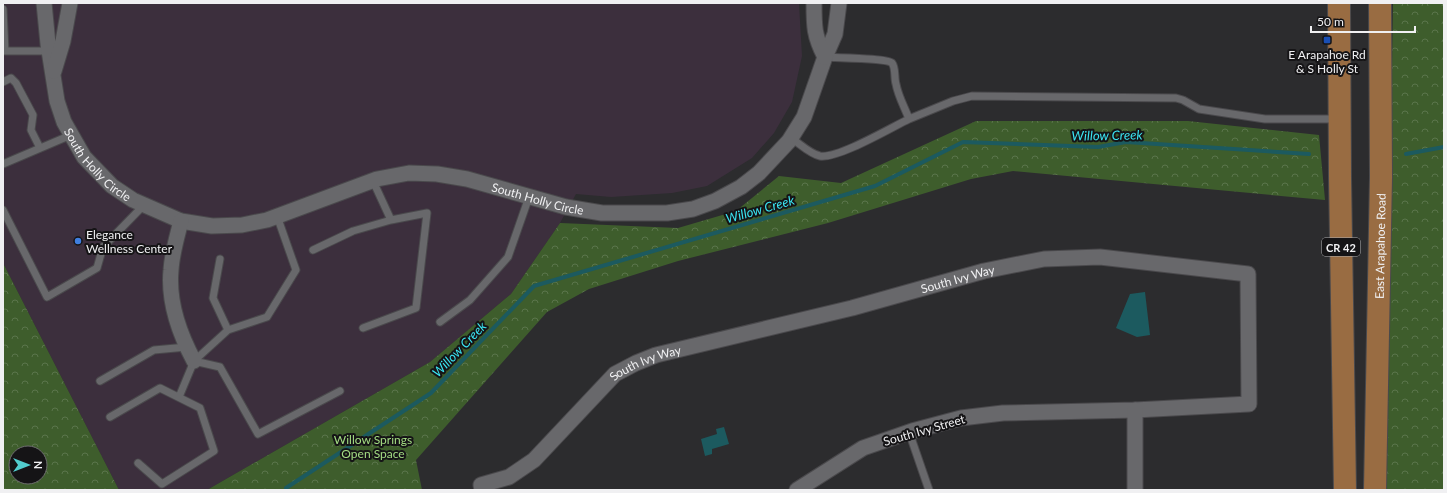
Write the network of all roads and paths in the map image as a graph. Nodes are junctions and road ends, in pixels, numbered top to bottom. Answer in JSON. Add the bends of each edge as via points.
{"nodes":[{"id":1,"x":44,"y":3,"type":"edge"},
{"id":2,"x":70,"y":3,"type":"edge"},
{"id":3,"x":814,"y":3,"type":"edge"},
{"id":4,"x":839,"y":3,"type":"edge"},
{"id":5,"x":1339,"y":3,"type":"edge"},
{"id":6,"x":1380,"y":3,"type":"edge"},
{"id":7,"x":3,"y":9,"type":"edge"},
{"id":8,"x":49,"y":51,"type":"junction"},
{"id":9,"x":825,"y":57,"type":"junction"},
{"id":10,"x":53,"y":76,"type":"junction"},
{"id":11,"x":3,"y":82,"type":"edge"},
{"id":12,"x":909,"y":119,"type":"junction"},
{"id":13,"x":1340,"y":119,"type":"junction"},
{"id":14,"x":71,"y":135,"type":"junction"},
{"id":15,"x":791,"y":138,"type":"junction"},
{"id":16,"x":40,"y":148,"type":"junction"},
{"id":17,"x":3,"y":164,"type":"edge"},
{"id":18,"x":373,"y":181,"type":"junction"},
{"id":19,"x":529,"y":197,"type":"junction"},
{"id":20,"x":144,"y":205,"type":"junction"},
{"id":21,"x":3,"y":210,"type":"edge"},
{"id":22,"x":277,"y":216,"type":"junction"},
{"id":23,"x":391,"y":220,"type":"junction"},
{"id":24,"x":180,"y":221,"type":"junction"},
{"id":25,"x":313,"y":250,"type":"dead end"},
{"id":26,"x":220,"y":259,"type":"dead end"},
{"id":27,"x":440,"y":322,"type":"dead end"},
{"id":28,"x":363,"y":328,"type":"dead end"},
{"id":29,"x":228,"y":330,"type":"junction"},
{"id":30,"x":187,"y":348,"type":"junction"},
{"id":31,"x":194,"y":361,"type":"junction"},
{"id":32,"x":100,"y":380,"type":"dead end"},
{"id":33,"x":340,"y":391,"type":"dead end"},
{"id":34,"x":179,"y":397,"type":"junction"},
{"id":35,"x":1135,"y":410,"type":"junction"},
{"id":36,"x":110,"y":417,"type":"dead end"},
{"id":37,"x":909,"y":432,"type":"junction"},
{"id":38,"x":138,"y":463,"type":"dead end"},
{"id":39,"x":482,"y":490,"type":"edge"},
{"id":40,"x":797,"y":490,"type":"edge"},
{"id":41,"x":929,"y":490,"type":"edge"},
{"id":42,"x":1135,"y":490,"type":"edge"},
{"id":43,"x":1345,"y":490,"type":"edge"},
{"id":44,"x":1375,"y":490,"type":"edge"}],
"edges":[{"from":1,"to":8,"type":"street","name":"South Holly Circle"},
{"from":2,"to":10,"type":"street","name":"South Holly Circle"},
{"from":3,"to":9,"type":"street","via":[[814,29]]},
{"from":4,"to":9,"type":"street","name":"South Holly Circle","via":[[835,34]]},
{"from":5,"to":13,"type":"main road","number":"CR 42"},
{"from":6,"to":44,"type":"main road","name":"East Arapahoe Road"},
{"from":7,"to":8,"type":"lane","via":[[5,51]]},
{"from":8,"to":10,"type":"street","name":"South Holly Circle"},
{"from":9,"to":12,"type":"lane","via":[[870,59],[892,63],[896,85]]},
{"from":9,"to":15,"type":"street","name":"South Holly Circle","via":[[804,117]]},
{"from":10,"to":14,"type":"street","name":"South Holly Circle","via":[[57,101]]},
{"from":11,"to":16,"type":"lane","via":[[11,78],[16,83],[33,115],[31,130]]},
{"from":12,"to":13,"type":"lane","via":[[953,100],[972,96],[1176,98],[1199,109],[1265,119]]},
{"from":12,"to":15,"type":"lane","via":[[839,153],[828,155],[820,156]]},
{"from":13,"to":43,"type":"main road","number":"CR 42"},
{"from":14,"to":16,"type":"lane"},
{"from":14,"to":20,"type":"street","name":"South Holly Circle","via":[[84,157],[112,186]]},
{"from":15,"to":19,"type":"street","name":"South Holly Circle","via":[[759,173],[740,187],[692,210],[667,213],[602,212],[566,207]]},
{"from":16,"to":17,"type":"lane"},
{"from":18,"to":19,"type":"street","name":"South Holly Circle","via":[[409,173],[437,174],[467,179]]},
{"from":18,"to":22,"type":"street","name":"South Holly Circle"},
{"from":18,"to":23,"type":"lane"},
{"from":19,"to":27,"type":"lane","via":[[508,257],[470,300]]},
{"from":20,"to":21,"type":"lane","via":[[103,247],[97,268],[47,296]]},
{"from":20,"to":24,"type":"street","name":"South Holly Circle"},
{"from":22,"to":24,"type":"street","name":"South Holly Circle","via":[[242,224],[212,226]]},
{"from":22,"to":29,"type":"lane","via":[[296,270],[267,317]]},
{"from":23,"to":25,"type":"lane","via":[[353,231]]},
{"from":23,"to":28,"type":"lane","via":[[427,213],[416,308]]},
{"from":24,"to":30,"type":"street","via":[[171,271],[171,289],[174,309]]},
{"from":26,"to":29,"type":"lane","via":[[213,298]]},
{"from":29,"to":31,"type":"lane"},
{"from":30,"to":31,"type":"street"},
{"from":30,"to":32,"type":"lane","via":[[154,350]]},
{"from":31,"to":33,"type":"lane","via":[[220,367],[258,434]]},
{"from":31,"to":34,"type":"lane"},
{"from":34,"to":36,"type":"lane","via":[[160,388]]},
{"from":34,"to":38,"type":"lane","via":[[200,408],[214,451],[162,484]]},
{"from":35,"to":37,"type":"street","name":"South Ivy Street","via":[[1003,413],[961,418]]},
{"from":35,"to":39,"type":"street","name":"South Ivy Way","via":[[1250,404],[1248,274],[1100,257],[1044,259],[984,271],[852,308],[656,355],[615,374],[534,460],[509,477],[481,485]]},
{"from":35,"to":42,"type":"street"},
{"from":37,"to":40,"type":"street","name":"South Ivy Street","via":[[863,448]]},
{"from":37,"to":41,"type":"lane"}]}
